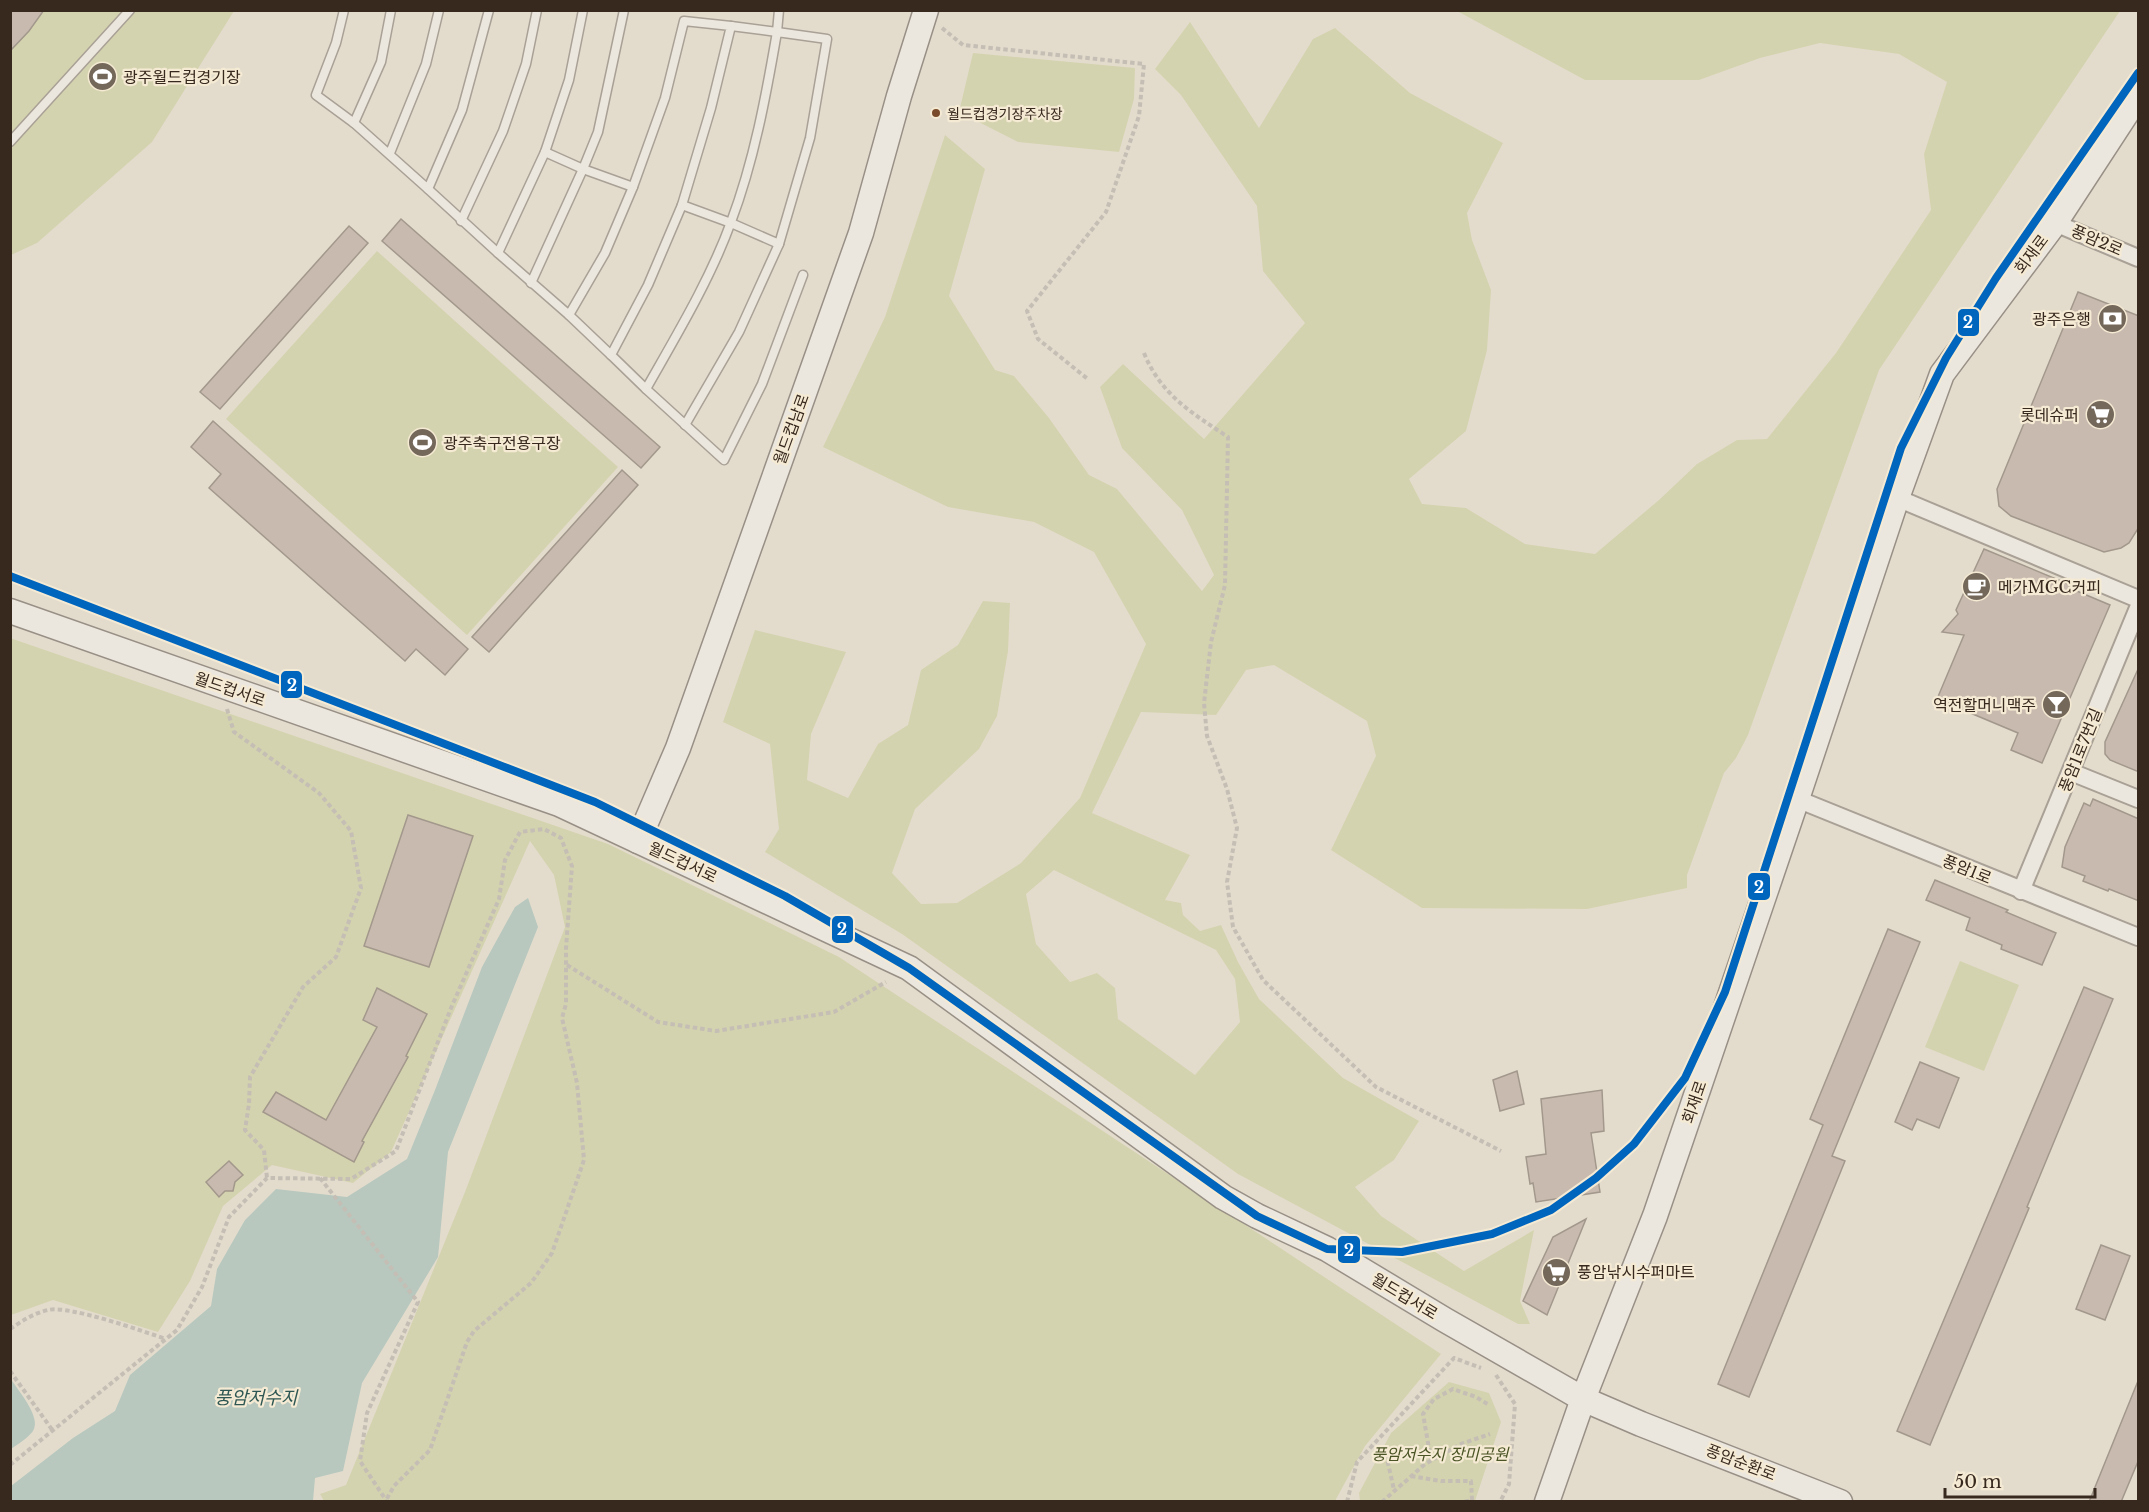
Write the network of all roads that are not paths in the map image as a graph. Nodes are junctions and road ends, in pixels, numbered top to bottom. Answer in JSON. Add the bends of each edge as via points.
{"nodes":[{"id":1,"x":130,"y":10,"type":"edge"},
{"id":2,"x":344,"y":10,"type":"edge"},
{"id":3,"x":391,"y":10,"type":"edge"},
{"id":4,"x":439,"y":10,"type":"edge"},
{"id":5,"x":489,"y":10,"type":"edge"},
{"id":6,"x":537,"y":10,"type":"edge"},
{"id":7,"x":583,"y":10,"type":"edge"},
{"id":8,"x":624,"y":10,"type":"edge"},
{"id":9,"x":779,"y":10,"type":"edge"},
{"id":10,"x":922,"y":13,"type":"edge"},
{"id":11,"x":731,"y":26,"type":"junction"},
{"id":12,"x":777,"y":32,"type":"junction"},
{"id":13,"x":2139,"y":96,"type":"edge"},
{"id":14,"x":354,"y":123,"type":"junction"},
{"id":15,"x":10,"y":142,"type":"edge"},
{"id":16,"x":544,"y":152,"type":"junction"},
{"id":17,"x":390,"y":153,"type":"junction"},
{"id":18,"x":583,"y":169,"type":"junction"},
{"id":19,"x":633,"y":187,"type":"junction"},
{"id":20,"x":428,"y":189,"type":"junction"},
{"id":21,"x":682,"y":205,"type":"junction"},
{"id":22,"x":461,"y":221,"type":"junction"},
{"id":23,"x":731,"y":223,"type":"junction"},
{"id":24,"x":2055,"y":223,"type":"junction"},
{"id":25,"x":779,"y":244,"type":"junction"},
{"id":26,"x":498,"y":254,"type":"junction"},
{"id":27,"x":2139,"y":258,"type":"edge"},
{"id":28,"x":803,"y":275,"type":"dead end"},
{"id":29,"x":531,"y":283,"type":"junction"},
{"id":30,"x":569,"y":315,"type":"junction"},
{"id":31,"x":611,"y":356,"type":"junction"},
{"id":32,"x":646,"y":389,"type":"junction"},
{"id":33,"x":685,"y":425,"type":"junction"},
{"id":34,"x":1897,"y":498,"type":"junction"},
{"id":35,"x":2139,"y":599,"type":"edge"},
{"id":36,"x":2139,"y":608,"type":"edge"},
{"id":37,"x":10,"y":610,"type":"edge"},
{"id":38,"x":2071,"y":772,"type":"junction"},
{"id":39,"x":1797,"y":799,"type":"junction"},
{"id":40,"x":2139,"y":800,"type":"edge"},
{"id":41,"x":638,"y":841,"type":"junction"},
{"id":42,"x":2021,"y":891,"type":"junction"},
{"id":43,"x":2139,"y":937,"type":"edge"},
{"id":44,"x":1583,"y":1399,"type":"junction"},
{"id":45,"x":1641,"y":1424,"type":"joint"},
{"id":46,"x":1547,"y":1502,"type":"edge"},
{"id":47,"x":1840,"y":1502,"type":"edge"}],
"edges":[{"from":1,"to":15,"type":"lane"},
{"from":2,"to":14,"type":"lane","via":[[316,95]]},
{"from":3,"to":14,"type":"lane","via":[[381,62]]},
{"from":4,"to":17,"type":"lane","via":[[426,64]]},
{"from":5,"to":20,"type":"lane","via":[[462,110]]},
{"from":6,"to":22,"type":"lane","via":[[526,64],[503,131]]},
{"from":7,"to":16,"type":"lane","via":[[569,80]]},
{"from":8,"to":18,"type":"lane","via":[[598,132]]},
{"from":9,"to":12,"type":"lane"},
{"from":10,"to":41,"type":"street","name":"월드컵남로","via":[[861,233],[678,748]]},
{"from":11,"to":12,"type":"lane"},
{"from":11,"to":19,"type":"lane","via":[[684,21],[665,98]]},
{"from":11,"to":21,"type":"lane"},
{"from":12,"to":23,"type":"lane","via":[[761,122]]},
{"from":12,"to":25,"type":"lane","via":[[827,39],[810,138]]},
{"from":13,"to":24,"type":"street","name":"회재로"},
{"from":14,"to":17,"type":"lane"},
{"from":16,"to":18,"type":"lane"},
{"from":16,"to":26,"type":"lane"},
{"from":17,"to":20,"type":"lane"},
{"from":18,"to":19,"type":"lane"},
{"from":18,"to":29,"type":"lane"},
{"from":19,"to":30,"type":"lane","via":[[605,254]]},
{"from":20,"to":22,"type":"lane"},
{"from":21,"to":23,"type":"lane"},
{"from":21,"to":31,"type":"lane","via":[[648,285]]},
{"from":22,"to":26,"type":"lane"},
{"from":23,"to":25,"type":"lane"},
{"from":23,"to":32,"type":"lane","via":[[692,309]]},
{"from":24,"to":27,"type":"street","name":"풍암2로"},
{"from":24,"to":34,"type":"street","name":"회재로","via":[[1942,374]]},
{"from":25,"to":33,"type":"lane","via":[[739,332]]},
{"from":26,"to":29,"type":"lane"},
{"from":28,"to":33,"type":"lane","via":[[762,384],[724,460]]},
{"from":29,"to":30,"type":"lane"},
{"from":30,"to":31,"type":"lane"},
{"from":31,"to":32,"type":"lane"},
{"from":32,"to":33,"type":"lane"},
{"from":34,"to":35,"type":"street"},
{"from":34,"to":39,"type":"street","name":"회재로"},
{"from":36,"to":38,"type":"street","name":"풍암1로7번길"},
{"from":37,"to":41,"type":"street","name":"월드컵서로","via":[[559,804]]},
{"from":38,"to":40,"type":"street"},
{"from":38,"to":42,"type":"street","name":"풍암1로7번길"},
{"from":39,"to":42,"type":"street","name":"풍암1로"},
{"from":39,"to":44,"type":"street","name":"회재로","via":[[1655,1216]]},
{"from":41,"to":44,"type":"street","name":"월드컵서로","via":[[909,968],[1223,1197],[1327,1249]]},
{"from":42,"to":43,"type":"street","name":"풍암1로"},
{"from":44,"to":45,"type":"street","name":"월드컵서로"},
{"from":44,"to":46,"type":"street","name":"회재로"},
{"from":45,"to":47,"type":"street","name":"풍암순환로"}]}
